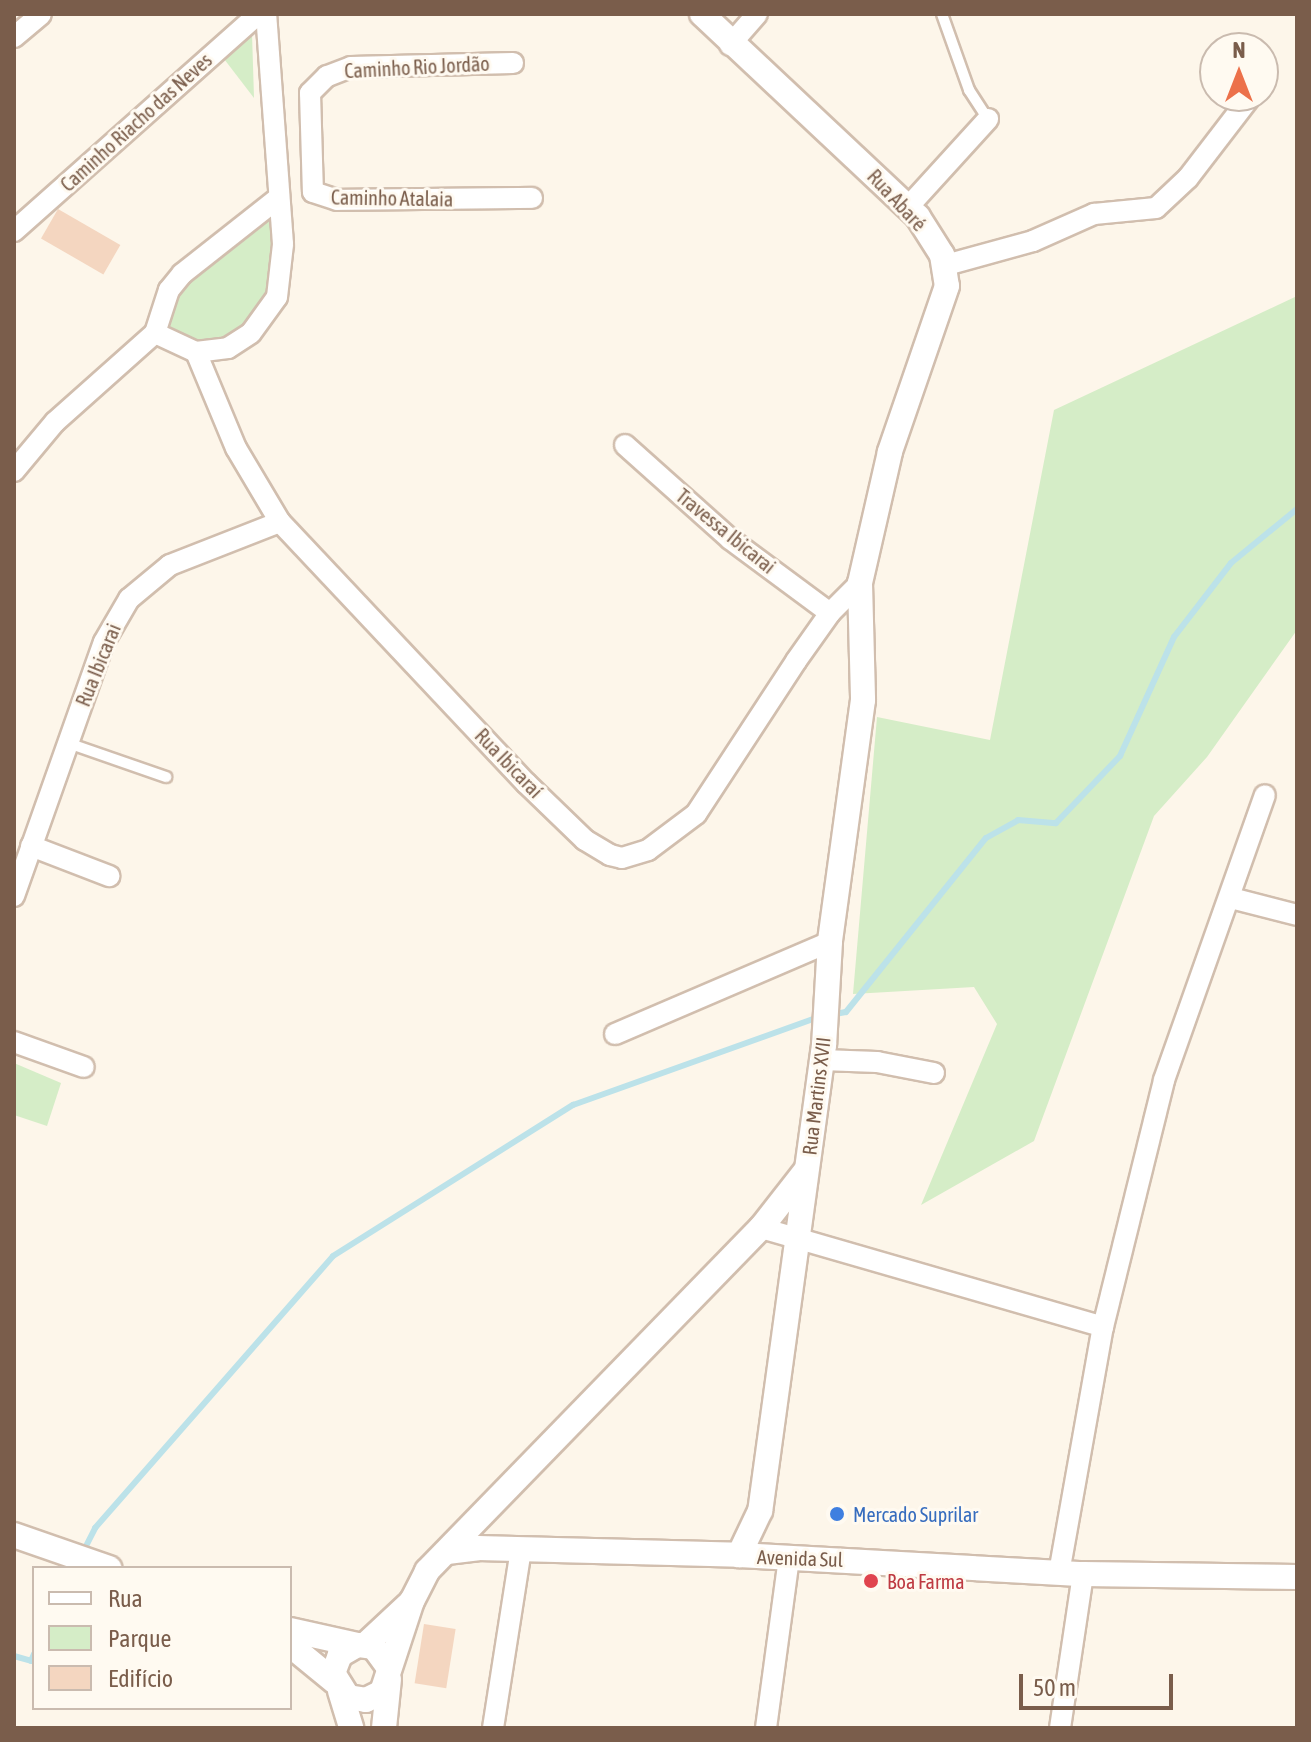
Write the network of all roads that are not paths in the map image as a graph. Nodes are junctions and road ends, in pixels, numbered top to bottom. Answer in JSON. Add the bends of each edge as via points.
{"nodes":[{"id":1,"x":41,"y":14,"type":"edge"},
{"id":2,"x":257,"y":14,"type":"edge"},
{"id":3,"x":266,"y":14,"type":"edge"},
{"id":4,"x":702,"y":14,"type":"edge"},
{"id":5,"x":757,"y":14,"type":"edge"},
{"id":6,"x":942,"y":14,"type":"edge"},
{"id":7,"x":14,"y":37,"type":"edge"},
{"id":8,"x":730,"y":45,"type":"junction"},
{"id":9,"x":513,"y":63,"type":"dead end"},
{"id":10,"x":1239,"y":112,"type":"edge"},
{"id":11,"x":988,"y":119,"type":"joint"},
{"id":12,"x":312,"y":133,"type":"junction"},
{"id":13,"x":276,"y":135,"type":"junction"},
{"id":14,"x":532,"y":198,"type":"dead end"},
{"id":15,"x":277,"y":199,"type":"junction"},
{"id":16,"x":908,"y":207,"type":"junction"},
{"id":17,"x":14,"y":231,"type":"edge"},
{"id":18,"x":946,"y":265,"type":"junction"},
{"id":19,"x":155,"y":333,"type":"junction"},
{"id":20,"x":196,"y":352,"type":"junction"},
{"id":21,"x":625,"y":445,"type":"dead end"},
{"id":22,"x":14,"y":471,"type":"edge"},
{"id":23,"x":280,"y":522,"type":"junction"},
{"id":24,"x":860,"y":583,"type":"junction"},
{"id":25,"x":830,"y":613,"type":"junction"},
{"id":26,"x":68,"y":743,"type":"junction"},
{"id":27,"x":166,"y":777,"type":"dead end"},
{"id":28,"x":1265,"y":795,"type":"dead end"},
{"id":29,"x":31,"y":846,"type":"junction"},
{"id":30,"x":109,"y":876,"type":"dead end"},
{"id":31,"x":14,"y":896,"type":"edge"},
{"id":32,"x":1231,"y":898,"type":"junction"},
{"id":33,"x":1297,"y":915,"type":"edge"},
{"id":34,"x":830,"y":942,"type":"junction"},
{"id":35,"x":615,"y":1034,"type":"dead end"},
{"id":36,"x":14,"y":1042,"type":"edge"},
{"id":37,"x":823,"y":1053,"type":"junction"},
{"id":38,"x":84,"y":1067,"type":"dead end"},
{"id":39,"x":934,"y":1073,"type":"dead end"},
{"id":40,"x":806,"y":1171,"type":"junction"},
{"id":41,"x":761,"y":1228,"type":"junction"},
{"id":42,"x":796,"y":1238,"type":"junction"},
{"id":43,"x":1103,"y":1327,"type":"junction"},
{"id":44,"x":760,"y":1511,"type":"junction"},
{"id":45,"x":16,"y":1535,"type":"edge"},
{"id":46,"x":521,"y":1549,"type":"junction"},
{"id":47,"x":447,"y":1552,"type":"junction"},
{"id":48,"x":739,"y":1555,"type":"junction"},
{"id":49,"x":780,"y":1557,"type":"junction"},
{"id":50,"x":103,"y":1566,"type":"edge"},
{"id":51,"x":1071,"y":1574,"type":"junction"},
{"id":52,"x":1297,"y":1577,"type":"edge"},
{"id":53,"x":412,"y":1601,"type":"junction"},
{"id":54,"x":292,"y":1630,"type":"edge"},
{"id":55,"x":361,"y":1645,"type":"junction"},
{"id":56,"x":292,"y":1647,"type":"edge"},
{"id":57,"x":390,"y":1672,"type":"junction"},
{"id":58,"x":338,"y":1686,"type":"junction"},
{"id":59,"x":351,"y":1728,"type":"edge"},
{"id":60,"x":384,"y":1728,"type":"edge"},
{"id":61,"x":493,"y":1728,"type":"edge"},
{"id":62,"x":766,"y":1728,"type":"edge"},
{"id":63,"x":1060,"y":1728,"type":"edge"}],
"edges":[{"from":1,"to":7,"type":"street"},
{"from":2,"to":17,"type":"street","name":"Caminho Riacho das Neves"},
{"from":3,"to":13,"type":"street"},
{"from":4,"to":8,"type":"street","name":"Rua Abaré"},
{"from":5,"to":8,"type":"street"},
{"from":6,"to":11,"type":"lane","via":[[969,90]]},
{"from":8,"to":16,"type":"street","name":"Rua Abaré"},
{"from":9,"to":12,"type":"street","name":"Caminho Rio Jordão","via":[[337,70],[311,89]]},
{"from":10,"to":18,"type":"street","via":[[1188,178],[1156,208],[1094,214],[1033,241]]},
{"from":11,"to":16,"type":"street"},
{"from":12,"to":13,"type":"street"},
{"from":12,"to":14,"type":"street","name":"Caminho Atalaia","via":[[313,192],[321,197]]},
{"from":13,"to":15,"type":"street"},
{"from":15,"to":19,"type":"street","via":[[173,284]]},
{"from":15,"to":20,"type":"street","via":[[282,255],[271,310],[239,343]]},
{"from":16,"to":18,"type":"street","name":"Rua Abaré"},
{"from":18,"to":24,"type":"street","via":[[946,298],[890,452]]},
{"from":19,"to":20,"type":"street"},
{"from":19,"to":22,"type":"street","via":[[55,422]]},
{"from":20,"to":23,"type":"street","name":"Rua Ibicaraí","via":[[236,448]]},
{"from":21,"to":25,"type":"street","name":"Travessa Ibicarai","via":[[730,539]]},
{"from":23,"to":25,"type":"street","name":"Rua Ibicaraí","via":[[567,824],[598,848],[622,858],[662,843],[696,814]]},
{"from":23,"to":26,"type":"street","name":"Rua Ibicarai","via":[[170,565],[129,599],[104,642]]},
{"from":24,"to":25,"type":"street","name":"Rua Ibicaraí"},
{"from":24,"to":34,"type":"street","name":"Rua Martins XVII","via":[[863,700]]},
{"from":26,"to":27,"type":"lane"},
{"from":26,"to":29,"type":"street","name":"Rua Ibicarai"},
{"from":28,"to":32,"type":"street"},
{"from":29,"to":30,"type":"street"},
{"from":29,"to":31,"type":"street","name":"Rua Ibicarai"},
{"from":32,"to":33,"type":"street"},
{"from":32,"to":43,"type":"street","via":[[1164,1080]]},
{"from":34,"to":35,"type":"street"},
{"from":34,"to":37,"type":"street","name":"Rua Martins XVII"},
{"from":36,"to":38,"type":"street"},
{"from":37,"to":39,"type":"street"},
{"from":37,"to":40,"type":"street","name":"Rua Martins XVII"},
{"from":40,"to":41,"type":"street","name":"Rua Martins XVII"},
{"from":40,"to":42,"type":"street"},
{"from":41,"to":42,"type":"street"},
{"from":41,"to":47,"type":"street","name":"Rua Martins XVII"},
{"from":42,"to":43,"type":"street"},
{"from":42,"to":44,"type":"street"},
{"from":43,"to":51,"type":"street"},
{"from":44,"to":48,"type":"street"},
{"from":44,"to":49,"type":"street"},
{"from":45,"to":50,"type":"street"},
{"from":46,"to":47,"type":"street","name":"Avenida Sul"},
{"from":46,"to":48,"type":"street","name":"Avenida Sul"},
{"from":46,"to":61,"type":"street"},
{"from":47,"to":53,"type":"street","name":"Rua Martins XVII","via":[[427,1571]]},
{"from":48,"to":49,"type":"street","name":"Avenida Sul"},
{"from":49,"to":51,"type":"street","name":"Avenida Sul"},
{"from":49,"to":62,"type":"street"},
{"from":51,"to":52,"type":"street","name":"Avenida Sul"},
{"from":51,"to":63,"type":"street"},
{"from":53,"to":55,"type":"street","name":"Rua Martins XVII"},
{"from":53,"to":57,"type":"street","name":"Rua Martins XVII"},
{"from":54,"to":55,"type":"street"},
{"from":55,"to":57,"type":"street","via":[[381,1653]]},
{"from":55,"to":58,"type":"street","via":[[335,1663]]},
{"from":56,"to":58,"type":"street"},
{"from":57,"to":58,"type":"street","via":[[382,1692],[366,1700]]},
{"from":57,"to":60,"type":"street","name":"Rua Martins XVII"},
{"from":58,"to":59,"type":"street"}]}
